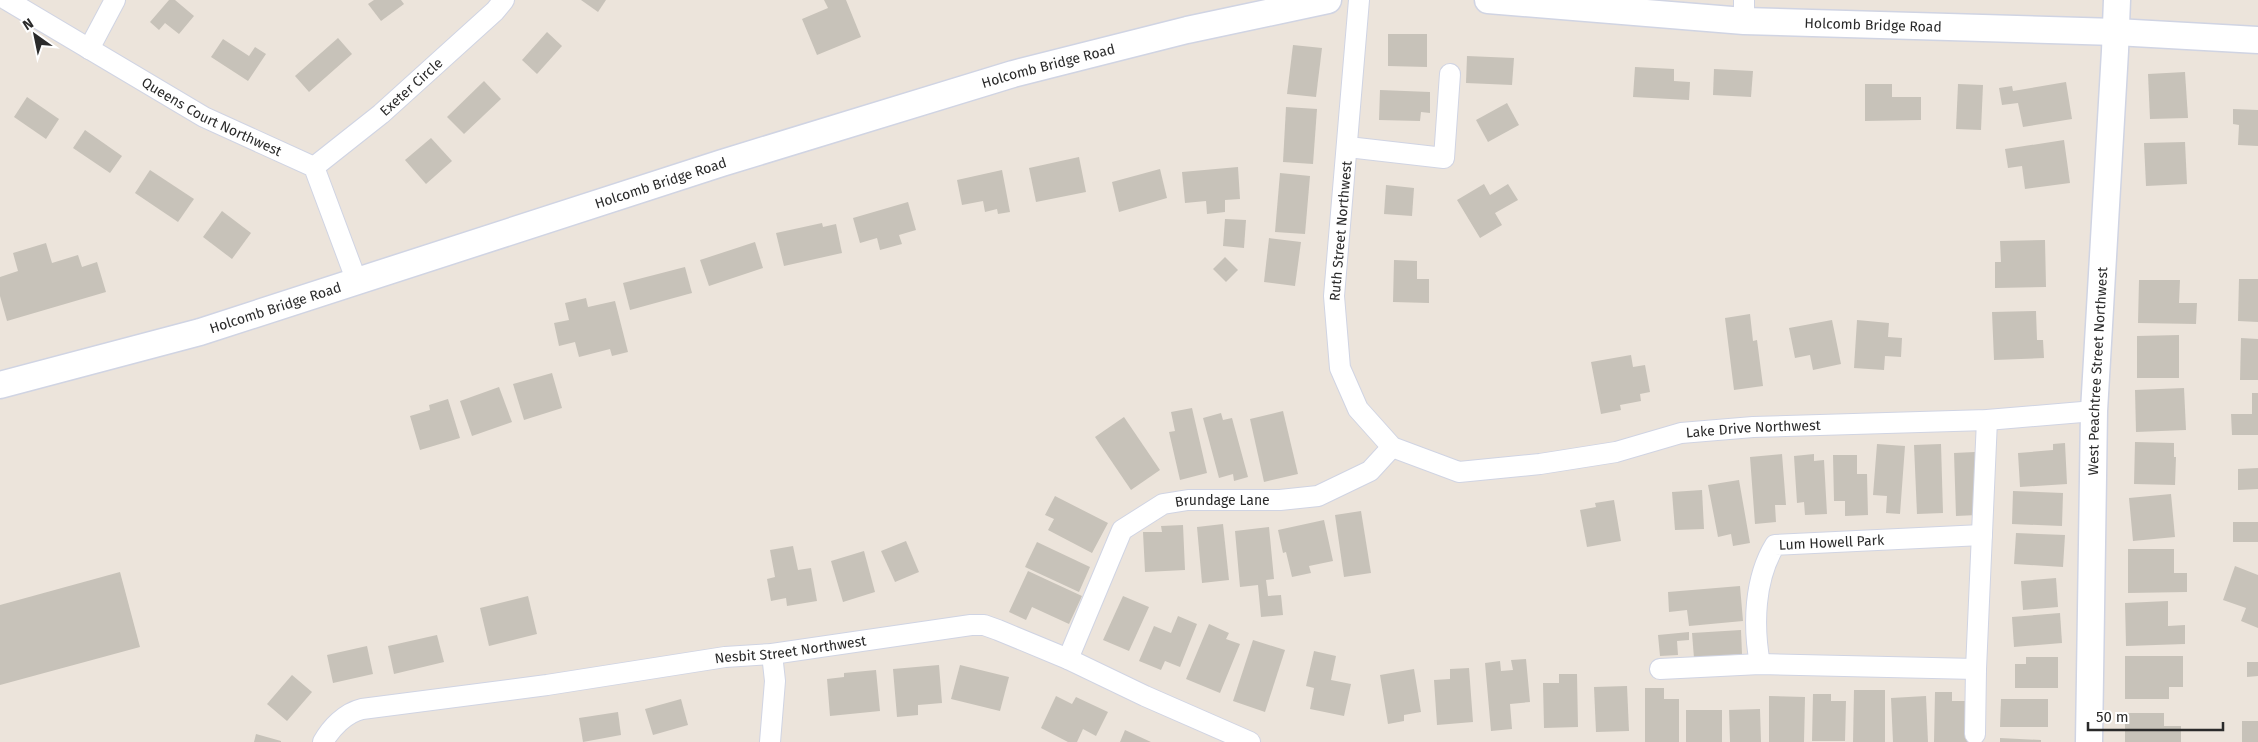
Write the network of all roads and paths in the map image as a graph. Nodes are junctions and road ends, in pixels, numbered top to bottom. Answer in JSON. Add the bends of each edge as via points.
{"nodes":[{"id":1,"x":7,"y":0,"type":"edge"},
{"id":2,"x":115,"y":0,"type":"edge"},
{"id":3,"x":504,"y":0,"type":"edge"},
{"id":4,"x":1328,"y":0,"type":"edge"},
{"id":5,"x":1359,"y":0,"type":"edge"},
{"id":6,"x":1488,"y":0,"type":"edge"},
{"id":7,"x":2116,"y":0,"type":"edge"},
{"id":8,"x":1744,"y":11,"type":"edge"},
{"id":9,"x":2116,"y":32,"type":"junction"},
{"id":10,"x":2258,"y":40,"type":"edge"},
{"id":11,"x":89,"y":49,"type":"junction"},
{"id":12,"x":1450,"y":74,"type":"dead end"},
{"id":13,"x":1348,"y":147,"type":"junction"},
{"id":14,"x":314,"y":167,"type":"junction"},
{"id":15,"x":357,"y":282,"type":"junction"},
{"id":16,"x":0,"y":385,"type":"edge"},
{"id":17,"x":2094,"y":411,"type":"junction"},
{"id":18,"x":1987,"y":420,"type":"junction"},
{"id":19,"x":1392,"y":447,"type":"junction"},
{"id":20,"x":1419,"y":457,"type":"joint"},
{"id":21,"x":1982,"y":535,"type":"junction"},
{"id":22,"x":772,"y":654,"type":"junction"},
{"id":23,"x":1068,"y":659,"type":"junction"},
{"id":24,"x":1760,"y":664,"type":"junction"},
{"id":25,"x":1660,"y":668,"type":"dead end"},
{"id":26,"x":1976,"y":669,"type":"junction"},
{"id":27,"x":1975,"y":734,"type":"dead end"},
{"id":28,"x":323,"y":742,"type":"edge"},
{"id":29,"x":770,"y":742,"type":"edge"},
{"id":30,"x":1250,"y":742,"type":"edge"},
{"id":31,"x":2089,"y":742,"type":"edge"}],
"edges":[{"from":1,"to":11,"type":"street","name":"Queens Court Northwest"},
{"from":2,"to":11,"type":"street"},
{"from":3,"to":14,"type":"street","name":"Exeter Circle","via":[[495,12],[381,114]]},
{"from":4,"to":15,"type":"street","name":"Holcomb Bridge Road","via":[[1187,30],[1013,74],[722,163]]},
{"from":5,"to":13,"type":"street","name":"Ruth Street Northwest"},
{"from":6,"to":8,"type":"street","name":"Holcomb Bridge Road"},
{"from":7,"to":9,"type":"street","name":"West Peachtree Street Northwest"},
{"from":8,"to":9,"type":"street","name":"Holcomb Bridge Road"},
{"from":9,"to":10,"type":"street","name":"Holcomb Bridge Road"},
{"from":9,"to":17,"type":"street","name":"West Peachtree Street Northwest"},
{"from":11,"to":14,"type":"street","name":"Queens Court Northwest","via":[[204,117]]},
{"from":12,"to":13,"type":"street","via":[[1444,158]]},
{"from":13,"to":19,"type":"street","name":"Ruth Street Northwest","via":[[1334,296],[1340,368],[1358,409]]},
{"from":14,"to":15,"type":"street"},
{"from":15,"to":16,"type":"street","name":"Holcomb Bridge Road","via":[[200,332]]},
{"from":17,"to":18,"type":"street","name":"Lake Drive Northwest"},
{"from":17,"to":31,"type":"street","name":"West Peachtree Street Northwest"},
{"from":18,"to":20,"type":"street","name":"Lake Drive Northwest","via":[[1753,427],[1681,433],[1616,452],[1459,472]]},
{"from":18,"to":21,"type":"street"},
{"from":19,"to":20,"type":"street","name":"Ruth Street Northwest"},
{"from":19,"to":23,"type":"street","name":"Brundage Lane","via":[[1370,471],[1318,496],[1280,500],[1188,500],[1163,504],[1122,530]]},
{"from":21,"to":24,"type":"street","name":"Lum Howell Park","via":[[1775,545],[1766,559],[1758,598],[1756,642]]},
{"from":21,"to":26,"type":"street"},
{"from":22,"to":23,"type":"street","name":"Nesbit Street Northwest","via":[[970,625],[998,630]]},
{"from":22,"to":28,"type":"street","name":"Nesbit Street Northwest","via":[[725,657],[362,709],[338,723]]},
{"from":22,"to":29,"type":"street","via":[[775,681]]},
{"from":23,"to":30,"type":"street","name":"Nesbit Street Northwest"},
{"from":24,"to":25,"type":"street"},
{"from":24,"to":26,"type":"street"},
{"from":26,"to":27,"type":"street"}]}
